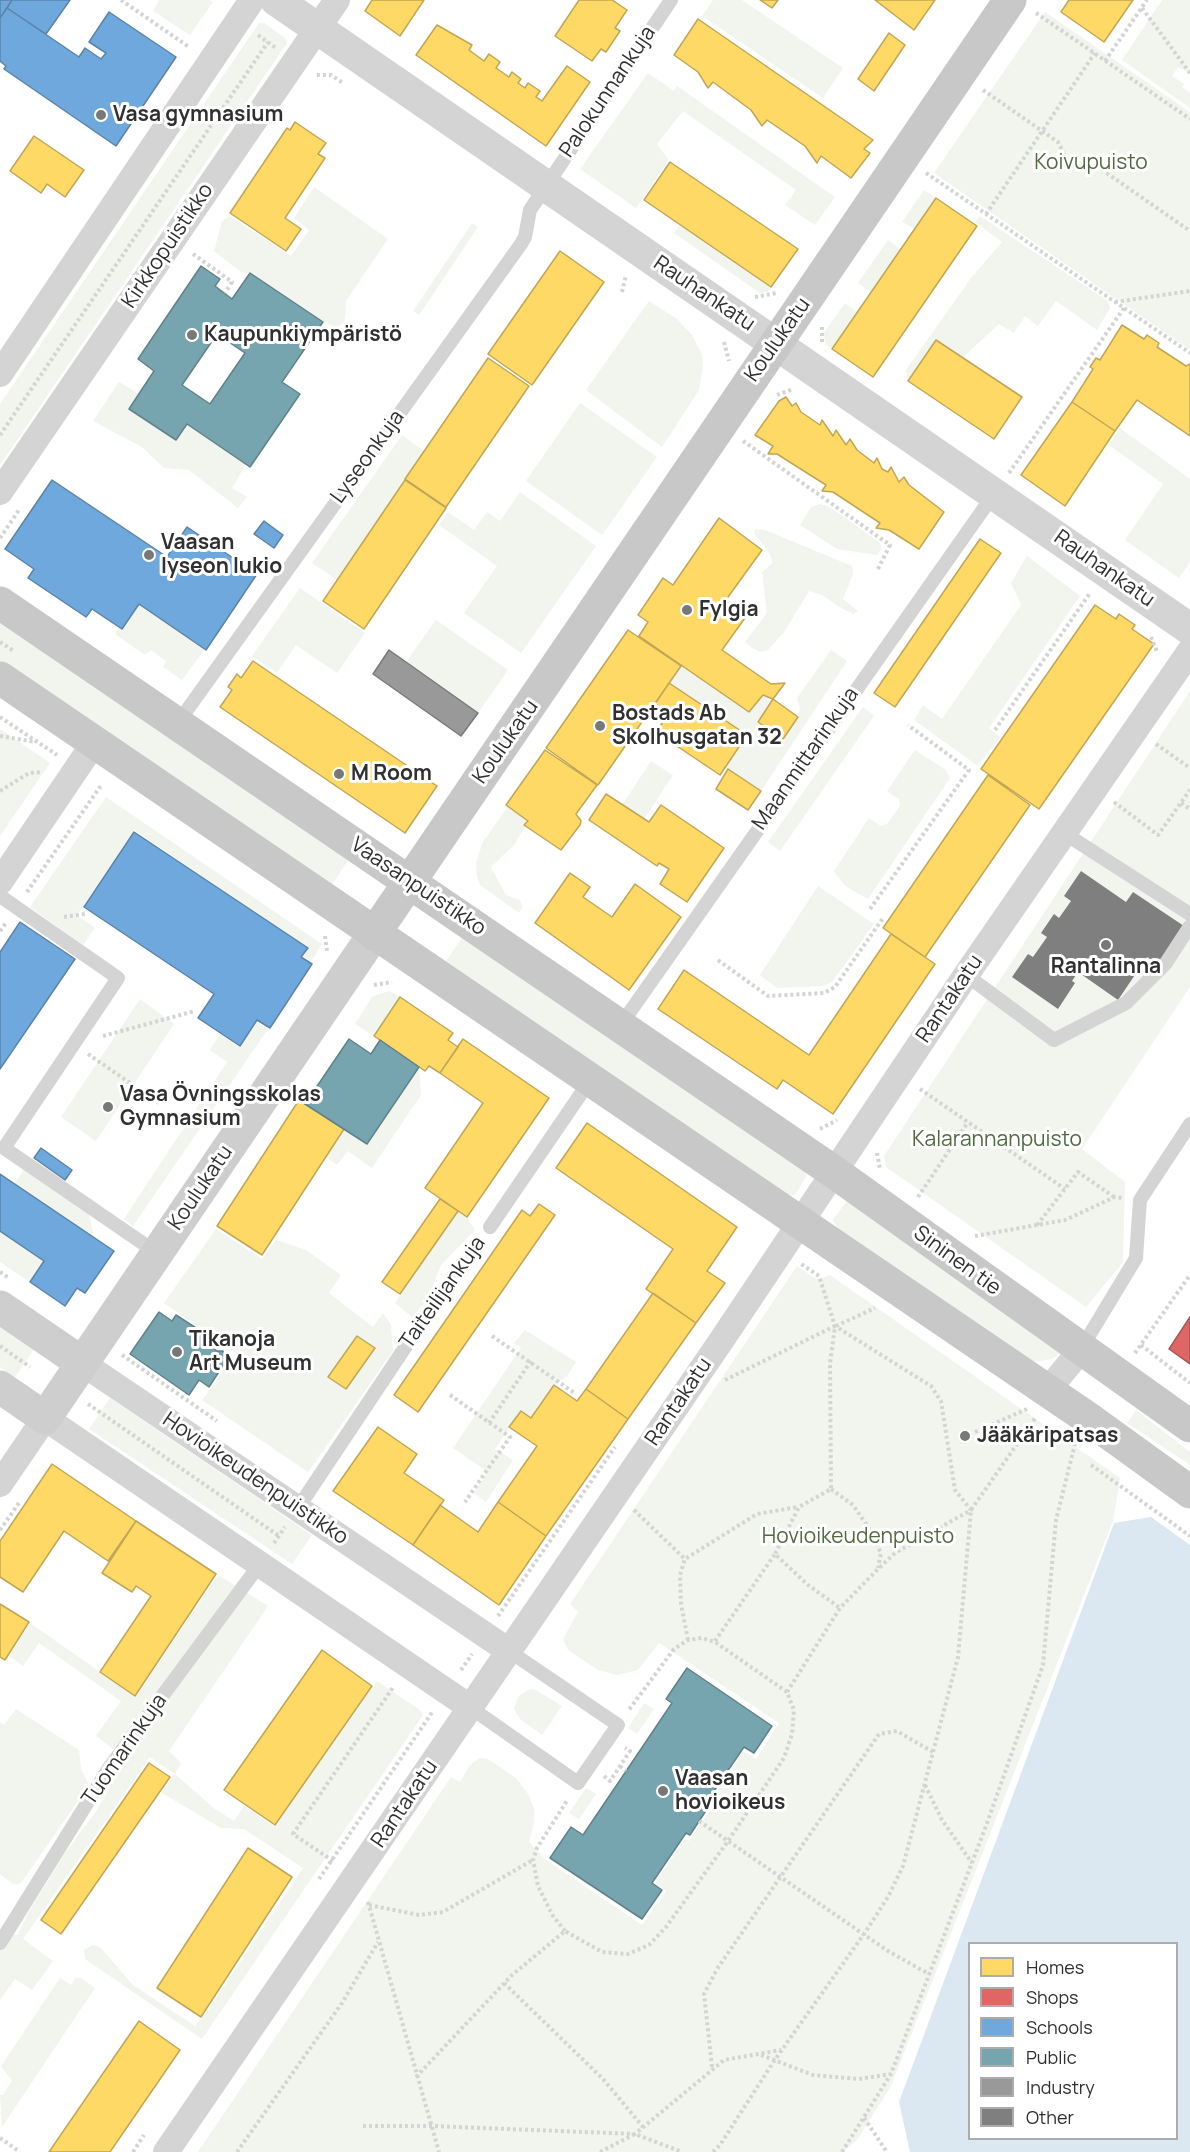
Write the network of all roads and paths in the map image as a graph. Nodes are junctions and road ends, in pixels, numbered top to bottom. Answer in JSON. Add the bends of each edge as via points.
{"nodes":[{"id":1,"x":121,"y":0,"type":"edge"},
{"id":2,"x":252,"y":0,"type":"edge"},
{"id":3,"x":276,"y":0,"type":"edge"},
{"id":4,"x":337,"y":0,"type":"edge"},
{"id":5,"x":671,"y":0,"type":"edge"},
{"id":6,"x":1147,"y":0,"type":"edge"},
{"id":7,"x":1023,"y":6,"type":"edge"},
{"id":8,"x":1142,"y":8,"type":"junction"},
{"id":9,"x":238,"y":21,"type":"junction"},
{"id":10,"x":317,"y":28,"type":"junction"},
{"id":11,"x":268,"y":42,"type":"junction"},
{"id":12,"x":193,"y":49,"type":"dead end"},
{"id":13,"x":1095,"y":53,"type":"junction"},
{"id":14,"x":1105,"y":60,"type":"junction"},
{"id":15,"x":295,"y":61,"type":"junction"},
{"id":16,"x":1190,"y":73,"type":"edge"},
{"id":17,"x":983,"y":90,"type":"dead end"},
{"id":18,"x":1190,"y":119,"type":"edge"},
{"id":19,"x":1042,"y":131,"type":"junction"},
{"id":20,"x":926,"y":173,"type":"dead end"},
{"id":21,"x":546,"y":185,"type":"junction"},
{"id":22,"x":986,"y":214,"type":"junction"},
{"id":23,"x":1190,"y":231,"type":"edge"},
{"id":24,"x":193,"y":255,"type":"dead end"},
{"id":25,"x":626,"y":274,"type":"dead end"},
{"id":26,"x":1190,"y":291,"type":"edge"},
{"id":27,"x":622,"y":292,"type":"dead end"},
{"id":28,"x":225,"y":293,"type":"dead end"},
{"id":29,"x":1114,"y":302,"type":"junction"},
{"id":30,"x":1124,"y":308,"type":"junction"},
{"id":31,"x":43,"y":310,"type":"junction"},
{"id":32,"x":822,"y":325,"type":"dead end"},
{"id":33,"x":71,"y":331,"type":"junction"},
{"id":34,"x":776,"y":344,"type":"junction"},
{"id":35,"x":822,"y":348,"type":"dead end"},
{"id":36,"x":97,"y":350,"type":"junction"},
{"id":37,"x":1190,"y":353,"type":"edge"},
{"id":38,"x":0,"y":374,"type":"edge"},
{"id":39,"x":0,"y":435,"type":"edge"},
{"id":40,"x":743,"y":441,"type":"dead end"},
{"id":41,"x":1000,"y":485,"type":"junction"},
{"id":42,"x":0,"y":492,"type":"edge"},
{"id":43,"x":878,"y":569,"type":"dead end"},
{"id":44,"x":1090,"y":592,"type":"dead end"},
{"id":45,"x":0,"y":603,"type":"edge"},
{"id":46,"x":1190,"y":628,"type":"edge"},
{"id":47,"x":1190,"y":651,"type":"edge"},
{"id":48,"x":0,"y":678,"type":"edge"},
{"id":49,"x":0,"y":717,"type":"edge"},
{"id":50,"x":177,"y":724,"type":"junction"},
{"id":51,"x":908,"y":725,"type":"dead end"},
{"id":52,"x":1136,"y":729,"type":"junction"},
{"id":53,"x":995,"y":730,"type":"dead end"},
{"id":54,"x":0,"y":736,"type":"edge"},
{"id":55,"x":36,"y":742,"type":"junction"},
{"id":56,"x":86,"y":755,"type":"junction"},
{"id":57,"x":1190,"y":768,"type":"edge"},
{"id":58,"x":50,"y":771,"type":"dead end"},
{"id":59,"x":102,"y":784,"type":"dead end"},
{"id":60,"x":1095,"y":789,"type":"junction"},
{"id":61,"x":1190,"y":790,"type":"edge"},
{"id":62,"x":0,"y":791,"type":"edge"},
{"id":63,"x":1181,"y":803,"type":"junction"},
{"id":64,"x":1190,"y":809,"type":"edge"},
{"id":65,"x":1064,"y":833,"type":"junction"},
{"id":66,"x":410,"y":881,"type":"junction"},
{"id":67,"x":0,"y":882,"type":"edge"},
{"id":68,"x":0,"y":896,"type":"edge"},
{"id":69,"x":16,"y":908,"type":"junction"},
{"id":70,"x":870,"y":909,"type":"dead end"},
{"id":71,"x":1190,"y":914,"type":"edge"},
{"id":72,"x":883,"y":918,"type":"dead end"},
{"id":73,"x":1190,"y":927,"type":"edge"},
{"id":74,"x":0,"y":931,"type":"edge"},
{"id":75,"x":374,"y":934,"type":"junction"},
{"id":76,"x":718,"y":960,"type":"dead end"},
{"id":77,"x":966,"y":975,"type":"junction"},
{"id":78,"x":195,"y":1011,"type":"dead end"},
{"id":79,"x":620,"y":1026,"type":"junction"},
{"id":80,"x":74,"y":1044,"type":"junction"},
{"id":81,"x":899,"y":1074,"type":"junction"},
{"id":82,"x":591,"y":1079,"type":"junction"},
{"id":83,"x":159,"y":1103,"type":"dead end"},
{"id":84,"x":836,"y":1121,"type":"dead end"},
{"id":85,"x":968,"y":1122,"type":"junction"},
{"id":86,"x":1190,"y":1124,"type":"edge"},
{"id":87,"x":820,"y":1130,"type":"dead end"},
{"id":88,"x":834,"y":1172,"type":"junction"},
{"id":89,"x":1065,"y":1189,"type":"junction"},
{"id":90,"x":1115,"y":1197,"type":"junction"},
{"id":91,"x":916,"y":1200,"type":"dead end"},
{"id":92,"x":1140,"y":1200,"type":"junction"},
{"id":93,"x":799,"y":1224,"type":"junction"},
{"id":94,"x":1036,"y":1225,"type":"junction"},
{"id":95,"x":490,"y":1227,"type":"joint"},
{"id":96,"x":968,"y":1237,"type":"dead end"},
{"id":97,"x":157,"y":1253,"type":"junction"},
{"id":98,"x":1190,"y":1275,"type":"edge"},
{"id":99,"x":819,"y":1276,"type":"dead end"},
{"id":100,"x":436,"y":1301,"type":"joint"},
{"id":101,"x":881,"y":1305,"type":"dead end"},
{"id":102,"x":0,"y":1307,"type":"edge"},
{"id":103,"x":835,"y":1326,"type":"junction"},
{"id":104,"x":492,"y":1336,"type":"dead end"},
{"id":105,"x":1141,"y":1345,"type":"junction"},
{"id":106,"x":0,"y":1346,"type":"edge"},
{"id":107,"x":1081,"y":1350,"type":"junction"},
{"id":108,"x":531,"y":1361,"type":"junction"},
{"id":109,"x":82,"y":1363,"type":"junction"},
{"id":110,"x":30,"y":1367,"type":"dead end"},
{"id":111,"x":1121,"y":1378,"type":"junction"},
{"id":112,"x":723,"y":1381,"type":"dead end"},
{"id":113,"x":1190,"y":1383,"type":"edge"},
{"id":114,"x":0,"y":1387,"type":"edge"},
{"id":115,"x":576,"y":1394,"type":"dead end"},
{"id":116,"x":450,"y":1395,"type":"dead end"},
{"id":117,"x":88,"y":1404,"type":"dead end"},
{"id":118,"x":1039,"y":1404,"type":"junction"},
{"id":119,"x":45,"y":1418,"type":"junction"},
{"id":120,"x":1092,"y":1421,"type":"junction"},
{"id":121,"x":489,"y":1423,"type":"junction"},
{"id":122,"x":1190,"y":1426,"type":"edge"},
{"id":123,"x":975,"y":1432,"type":"dead end"},
{"id":124,"x":1091,"y":1465,"type":"dead end"},
{"id":125,"x":0,"y":1484,"type":"edge"},
{"id":126,"x":831,"y":1489,"type":"junction"},
{"id":127,"x":1190,"y":1492,"type":"edge"},
{"id":128,"x":465,"y":1502,"type":"dead end"},
{"id":129,"x":631,"y":1507,"type":"dead end"},
{"id":130,"x":799,"y":1507,"type":"junction"},
{"id":131,"x":298,"y":1508,"type":"junction"},
{"id":132,"x":971,"y":1510,"type":"junction"},
{"id":133,"x":279,"y":1536,"type":"junction"},
{"id":134,"x":1190,"y":1536,"type":"edge"},
{"id":135,"x":775,"y":1554,"type":"junction"},
{"id":136,"x":685,"y":1559,"type":"junction"},
{"id":137,"x":260,"y":1564,"type":"junction"},
{"id":138,"x":878,"y":1569,"type":"junction"},
{"id":139,"x":840,"y":1608,"type":"junction"},
{"id":140,"x":492,"y":1625,"type":"junction"},
{"id":141,"x":688,"y":1640,"type":"junction"},
{"id":142,"x":715,"y":1642,"type":"junction"},
{"id":143,"x":509,"y":1651,"type":"junction"},
{"id":144,"x":394,"y":1686,"type":"dead end"},
{"id":145,"x":447,"y":1690,"type":"junction"},
{"id":146,"x":787,"y":1692,"type":"junction"},
{"id":147,"x":471,"y":1707,"type":"junction"},
{"id":148,"x":618,"y":1725,"type":"junction"},
{"id":149,"x":933,"y":1752,"type":"junction"},
{"id":150,"x":620,"y":1766,"type":"dead end"},
{"id":151,"x":626,"y":1771,"type":"dead end"},
{"id":152,"x":578,"y":1783,"type":"junction"},
{"id":153,"x":924,"y":1784,"type":"junction"},
{"id":154,"x":699,"y":1821,"type":"dead end"},
{"id":155,"x":728,"y":1841,"type":"junction"},
{"id":156,"x":332,"y":1860,"type":"junction"},
{"id":157,"x":533,"y":1860,"type":"junction"},
{"id":158,"x":972,"y":1863,"type":"junction"},
{"id":159,"x":781,"y":1878,"type":"junction"},
{"id":160,"x":316,"y":1884,"type":"dead end"},
{"id":161,"x":361,"y":1886,"type":"junction"},
{"id":162,"x":368,"y":1905,"type":"junction"},
{"id":163,"x":565,"y":1931,"type":"junction"},
{"id":164,"x":864,"y":1935,"type":"junction"},
{"id":165,"x":379,"y":1941,"type":"junction"},
{"id":166,"x":0,"y":1943,"type":"edge"},
{"id":167,"x":929,"y":1974,"type":"junction"},
{"id":168,"x":504,"y":1983,"type":"junction"},
{"id":169,"x":781,"y":2050,"type":"junction"},
{"id":170,"x":759,"y":2054,"type":"junction"},
{"id":171,"x":774,"y":2061,"type":"junction"},
{"id":172,"x":712,"y":2067,"type":"junction"},
{"id":173,"x":891,"y":2074,"type":"junction"},
{"id":174,"x":416,"y":2077,"type":"junction"},
{"id":175,"x":864,"y":2118,"type":"junction"},
{"id":176,"x":363,"y":2126,"type":"dead end"},
{"id":177,"x":432,"y":2126,"type":"junction"},
{"id":178,"x":643,"y":2127,"type":"junction"},
{"id":179,"x":145,"y":2134,"type":"dead end"},
{"id":180,"x":635,"y":2134,"type":"junction"},
{"id":181,"x":0,"y":2138,"type":"edge"},
{"id":182,"x":20,"y":2152,"type":"edge"},
{"id":183,"x":133,"y":2152,"type":"edge"},
{"id":184,"x":166,"y":2152,"type":"edge"},
{"id":185,"x":237,"y":2152,"type":"edge"},
{"id":186,"x":439,"y":2152,"type":"edge"},
{"id":187,"x":600,"y":2152,"type":"edge"},
{"id":188,"x":681,"y":2152,"type":"edge"},
{"id":189,"x":713,"y":2152,"type":"edge"},
{"id":190,"x":842,"y":2152,"type":"edge"},
{"id":191,"x":887,"y":2152,"type":"edge"}],
"edges":[{"from":1,"to":12,"type":"path"},
{"from":2,"to":9,"type":"street"},
{"from":3,"to":10,"type":"street","name":"Rauhankatu"},
{"from":4,"to":10,"type":"street","name":"Kirkkopuistikko"},
{"from":5,"to":21,"type":"lane","name":"Palokunnankuja"},
{"from":6,"to":8,"type":"path"},
{"from":7,"to":13,"type":"path"},
{"from":7,"to":34,"type":"main road","name":"Koulukatu"},
{"from":8,"to":14,"type":"path"},
{"from":8,"to":16,"type":"path"},
{"from":9,"to":11,"type":"path"},
{"from":9,"to":31,"type":"street"},
{"from":10,"to":15,"type":"street","name":"Kirkkopuistikko"},
{"from":10,"to":21,"type":"street","name":"Rauhankatu"},
{"from":11,"to":15,"type":"path"},
{"from":11,"to":33,"type":"path"},
{"from":13,"to":14,"type":"path"},
{"from":13,"to":19,"type":"path"},
{"from":14,"to":18,"type":"path"},
{"from":15,"to":36,"type":"street","name":"Kirkkopuistikko"},
{"from":17,"to":19,"type":"path"},
{"from":19,"to":22,"type":"path"},
{"from":19,"to":23,"type":"path","via":[[1058,142],[1069,164],[1098,167]]},
{"from":20,"to":22,"type":"path"},
{"from":21,"to":34,"type":"street","name":"Rauhankatu"},
{"from":21,"to":50,"type":"lane","name":"Lyseonkuja","via":[[530,210],[521,244]]},
{"from":22,"to":29,"type":"path"},
{"from":24,"to":28,"type":"path","via":[[232,282]]},
{"from":25,"to":27,"type":"path"},
{"from":26,"to":29,"type":"path"},
{"from":29,"to":30,"type":"path"},
{"from":30,"to":37,"type":"path"},
{"from":30,"to":41,"type":"path"},
{"from":31,"to":33,"type":"path"},
{"from":31,"to":38,"type":"street"},
{"from":32,"to":35,"type":"path"},
{"from":33,"to":36,"type":"path"},
{"from":33,"to":39,"type":"path"},
{"from":34,"to":41,"type":"street","name":"Rauhankatu"},
{"from":34,"to":66,"type":"main road","name":"Koulukatu"},
{"from":36,"to":42,"type":"street","name":"Kirkkopuistikko"},
{"from":40,"to":43,"type":"path","via":[[890,545]]},
{"from":41,"to":46,"type":"street","name":"Rauhankatu"},
{"from":41,"to":79,"type":"lane","name":"Maanmittarinkuja"},
{"from":44,"to":53,"type":"path"},
{"from":45,"to":50,"type":"main road","name":"Vaasanpuistikko"},
{"from":47,"to":52,"type":"street","name":"Rantakatu"},
{"from":48,"to":56,"type":"main road"},
{"from":49,"to":55,"type":"path"},
{"from":50,"to":66,"type":"main road","name":"Vaasanpuistikko"},
{"from":51,"to":70,"type":"path","via":[[969,770]]},
{"from":52,"to":57,"type":"path"},
{"from":52,"to":60,"type":"street","name":"Rantakatu"},
{"from":54,"to":55,"type":"path"},
{"from":55,"to":56,"type":"path"},
{"from":56,"to":67,"type":"street"},
{"from":56,"to":75,"type":"main road"},
{"from":58,"to":62,"type":"path","via":[[29,772]]},
{"from":59,"to":69,"type":"path"},
{"from":60,"to":63,"type":"path","via":[[1158,835]]},
{"from":60,"to":65,"type":"street","name":"Rantakatu"},
{"from":61,"to":63,"type":"path"},
{"from":63,"to":64,"type":"path"},
{"from":65,"to":71,"type":"lane"},
{"from":65,"to":77,"type":"street","name":"Rantakatu"},
{"from":66,"to":75,"type":"main road","name":"Koulukatu"},
{"from":66,"to":79,"type":"main road","name":"Vaasanpuistikko"},
{"from":68,"to":69,"type":"lane"},
{"from":69,"to":74,"type":"path"},
{"from":69,"to":80,"type":"lane","via":[[118,978]]},
{"from":72,"to":76,"type":"path","via":[[835,987],[824,993],[768,996]]},
{"from":73,"to":77,"type":"lane","via":[[1166,963],[1126,1003],[1054,1040]]},
{"from":75,"to":82,"type":"main road"},
{"from":75,"to":97,"type":"main road","name":"Koulukatu"},
{"from":77,"to":81,"type":"street","name":"Rantakatu"},
{"from":78,"to":80,"type":"path"},
{"from":79,"to":88,"type":"main road","name":"Vaasanpuistikko"},
{"from":80,"to":83,"type":"path"},
{"from":80,"to":97,"type":"lane","via":[[4,1148]]},
{"from":81,"to":85,"type":"path"},
{"from":81,"to":88,"type":"street","name":"Rantakatu"},
{"from":82,"to":93,"type":"main road"},
{"from":82,"to":95,"type":"lane","name":"Taiteilijankuja"},
{"from":84,"to":87,"type":"path"},
{"from":85,"to":89,"type":"path"},
{"from":85,"to":91,"type":"path"},
{"from":86,"to":92,"type":"lane"},
{"from":88,"to":93,"type":"street","name":"Rantakatu"},
{"from":88,"to":107,"type":"main road","name":"Sininen tie"},
{"from":89,"to":90,"type":"path","via":[[1078,1172]]},
{"from":89,"to":94,"type":"path"},
{"from":90,"to":92,"type":"path"},
{"from":90,"to":94,"type":"path","via":[[1065,1220]]},
{"from":92,"to":107,"type":"lane","via":[[1136,1258]]},
{"from":93,"to":118,"type":"main road"},
{"from":93,"to":143,"type":"street","name":"Rantakatu"},
{"from":94,"to":96,"type":"path"},
{"from":95,"to":100,"type":"path","name":"Taiteilijankuja"},
{"from":97,"to":109,"type":"main road","name":"Koulukatu"},
{"from":98,"to":105,"type":"path"},
{"from":99,"to":103,"type":"path"},
{"from":100,"to":131,"type":"lane","name":"Taiteilijankuja"},
{"from":101,"to":103,"type":"path"},
{"from":102,"to":109,"type":"main road","name":"Hovioikeudenpuistikko"},
{"from":103,"to":112,"type":"path"},
{"from":103,"to":126,"type":"path","via":[[830,1364]]},
{"from":103,"to":132,"type":"path","via":[[931,1386],[940,1401],[955,1490]]},
{"from":104,"to":108,"type":"path"},
{"from":105,"to":111,"type":"path"},
{"from":105,"to":113,"type":"path"},
{"from":106,"to":110,"type":"path"},
{"from":107,"to":111,"type":"main road","name":"Sininen tie"},
{"from":107,"to":118,"type":"street"},
{"from":108,"to":115,"type":"path"},
{"from":108,"to":121,"type":"path"},
{"from":109,"to":119,"type":"main road","name":"Koulukatu"},
{"from":109,"to":131,"type":"street","name":"Hovioikeudenpuistikko"},
{"from":111,"to":122,"type":"main road","name":"Sininen tie"},
{"from":114,"to":119,"type":"main road"},
{"from":116,"to":121,"type":"path"},
{"from":117,"to":133,"type":"path"},
{"from":118,"to":120,"type":"main road"},
{"from":118,"to":123,"type":"path"},
{"from":118,"to":132,"type":"path"},
{"from":119,"to":125,"type":"street","name":"Koulukatu"},
{"from":119,"to":137,"type":"street"},
{"from":120,"to":127,"type":"main road"},
{"from":120,"to":158,"type":"path","via":[[1076,1440],[1056,1520],[1043,1665]]},
{"from":121,"to":128,"type":"path","via":[[510,1437]]},
{"from":124,"to":134,"type":"path"},
{"from":126,"to":130,"type":"path"},
{"from":126,"to":138,"type":"path","via":[[853,1505],[868,1527],[881,1553]]},
{"from":129,"to":136,"type":"path"},
{"from":130,"to":135,"type":"path"},
{"from":130,"to":136,"type":"path","via":[[757,1514]]},
{"from":131,"to":133,"type":"path"},
{"from":131,"to":140,"type":"street","name":"Hovioikeudenpuistikko"},
{"from":132,"to":138,"type":"path","via":[[895,1553]]},
{"from":132,"to":149,"type":"path","via":[[958,1657]]},
{"from":133,"to":137,"type":"path"},
{"from":135,"to":139,"type":"path"},
{"from":135,"to":142,"type":"path"},
{"from":136,"to":141,"type":"path","via":[[680,1575],[681,1604]]},
{"from":137,"to":145,"type":"street"},
{"from":137,"to":166,"type":"lane","name":"Tuomarinkuja","via":[[109,1768]]},
{"from":138,"to":139,"type":"path"},
{"from":139,"to":146,"type":"path"},
{"from":140,"to":143,"type":"street","name":"Hovioikeudenpuistikko"},
{"from":140,"to":145,"type":"path"},
{"from":141,"to":142,"type":"path","via":[[702,1638]]},
{"from":141,"to":148,"type":"path","via":[[665,1659]]},
{"from":142,"to":146,"type":"path"},
{"from":143,"to":147,"type":"street","name":"Rantakatu"},
{"from":143,"to":148,"type":"lane"},
{"from":144,"to":156,"type":"path","via":[[293,1834]]},
{"from":145,"to":147,"type":"street"},
{"from":145,"to":156,"type":"path"},
{"from":146,"to":155,"type":"path","via":[[794,1710],[784,1758]]},
{"from":147,"to":152,"type":"lane"},
{"from":147,"to":161,"type":"street","name":"Rantakatu"},
{"from":148,"to":152,"type":"lane"},
{"from":149,"to":153,"type":"path"},
{"from":149,"to":159,"type":"path","via":[[897,1731],[879,1734]]},
{"from":150,"to":151,"type":"path"},
{"from":152,"to":157,"type":"path"},
{"from":153,"to":158,"type":"path","via":[[942,1820]]},
{"from":153,"to":164,"type":"path","via":[[903,1866]]},
{"from":154,"to":155,"type":"path"},
{"from":155,"to":159,"type":"path"},
{"from":155,"to":163,"type":"path","via":[[649,1945],[628,1954],[602,1952]]},
{"from":156,"to":160,"type":"path"},
{"from":156,"to":161,"type":"path"},
{"from":157,"to":162,"type":"path","via":[[442,1912],[419,1915]]},
{"from":157,"to":163,"type":"path","via":[[538,1886]]},
{"from":158,"to":167,"type":"path"},
{"from":159,"to":164,"type":"path"},
{"from":159,"to":172,"type":"path","via":[[704,1994]]},
{"from":161,"to":162,"type":"path"},
{"from":161,"to":184,"type":"street","name":"Rantakatu"},
{"from":162,"to":165,"type":"path"},
{"from":163,"to":168,"type":"path"},
{"from":164,"to":167,"type":"path"},
{"from":164,"to":169,"type":"path"},
{"from":165,"to":174,"type":"path"},
{"from":165,"to":185,"type":"path","via":[[342,2003]]},
{"from":167,"to":173,"type":"path"},
{"from":168,"to":174,"type":"path"},
{"from":168,"to":178,"type":"path","via":[[603,2079]]},
{"from":169,"to":170,"type":"path"},
{"from":169,"to":171,"type":"path"},
{"from":170,"to":171,"type":"path"},
{"from":170,"to":172,"type":"path","via":[[724,2060]]},
{"from":171,"to":173,"type":"path","via":[[813,2075],[859,2079]]},
{"from":171,"to":189,"type":"path"},
{"from":172,"to":178,"type":"path"},
{"from":173,"to":175,"type":"path"},
{"from":174,"to":177,"type":"path"},
{"from":175,"to":190,"type":"path"},
{"from":175,"to":191,"type":"path"},
{"from":176,"to":177,"type":"path"},
{"from":177,"to":180,"type":"path"},
{"from":177,"to":186,"type":"path"},
{"from":178,"to":180,"type":"path"},
{"from":179,"to":183,"type":"path"},
{"from":180,"to":187,"type":"path"},
{"from":180,"to":188,"type":"path"},
{"from":181,"to":182,"type":"path"}]}
